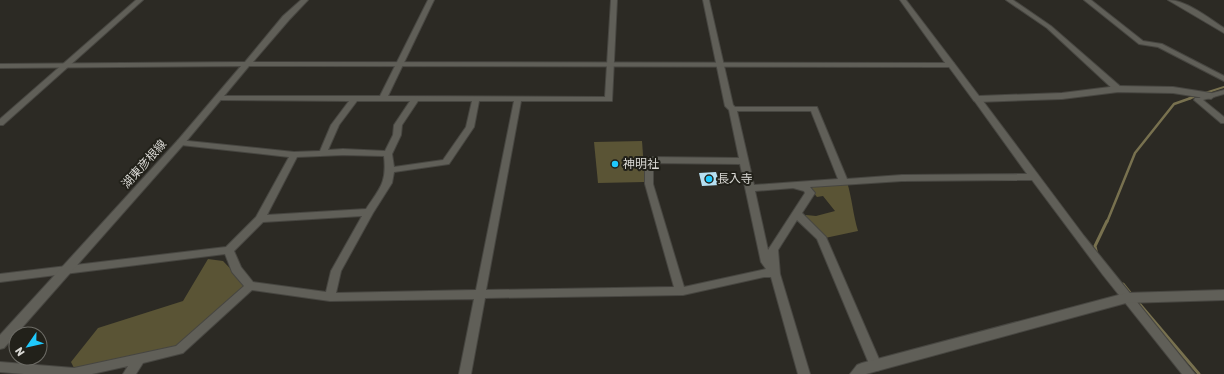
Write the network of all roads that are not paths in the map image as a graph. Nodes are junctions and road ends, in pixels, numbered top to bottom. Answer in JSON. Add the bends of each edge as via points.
{"nodes":[{"id":1,"x":140,"y":0,"type":"edge"},
{"id":2,"x":305,"y":0,"type":"edge"},
{"id":3,"x":431,"y":0,"type":"edge"},
{"id":4,"x":614,"y":0,"type":"edge"},
{"id":5,"x":706,"y":0,"type":"edge"},
{"id":6,"x":903,"y":0,"type":"edge"},
{"id":7,"x":1009,"y":0,"type":"edge"},
{"id":8,"x":1088,"y":0,"type":"edge"},
{"id":9,"x":1170,"y":0,"type":"edge"},
{"id":10,"x":1224,"y":31,"type":"edge"},
{"id":11,"x":249,"y":63,"type":"junction"},
{"id":12,"x":401,"y":64,"type":"junction"},
{"id":13,"x":65,"y":65,"type":"junction"},
{"id":14,"x":951,"y":65,"type":"junction"},
{"id":15,"x":0,"y":66,"type":"edge"},
{"id":16,"x":611,"y":66,"type":"junction"},
{"id":17,"x":720,"y":66,"type":"junction"},
{"id":18,"x":1224,"y":79,"type":"edge"},
{"id":19,"x":1118,"y":89,"type":"junction"},
{"id":20,"x":1224,"y":92,"type":"edge"},
{"id":21,"x":1211,"y":96,"type":"junction"},
{"id":22,"x":218,"y":98,"type":"junction"},
{"id":23,"x":355,"y":98,"type":"junction"},
{"id":24,"x":383,"y":98,"type":"junction"},
{"id":25,"x":977,"y":98,"type":"junction"},
{"id":26,"x":415,"y":99,"type":"junction"},
{"id":27,"x":476,"y":99,"type":"junction"},
{"id":28,"x":518,"y":99,"type":"junction"},
{"id":29,"x":1224,"y":99,"type":"edge"},
{"id":30,"x":733,"y":109,"type":"junction"},
{"id":31,"x":1224,"y":121,"type":"edge"},
{"id":32,"x":0,"y":123,"type":"edge"},
{"id":33,"x":181,"y":142,"type":"junction"},
{"id":34,"x":323,"y":153,"type":"junction"},
{"id":35,"x":388,"y":154,"type":"junction"},
{"id":36,"x":294,"y":155,"type":"junction"},
{"id":37,"x":745,"y":161,"type":"junction"},
{"id":38,"x":390,"y":170,"type":"junction"},
{"id":39,"x":1032,"y":177,"type":"junction"},
{"id":40,"x":844,"y":182,"type":"junction"},
{"id":41,"x":793,"y":185,"type":"junction"},
{"id":42,"x":750,"y":188,"type":"junction"},
{"id":43,"x":370,"y":212,"type":"junction"},
{"id":44,"x":797,"y":214,"type":"junction"},
{"id":45,"x":260,"y":219,"type":"junction"},
{"id":46,"x":229,"y":250,"type":"junction"},
{"id":47,"x":67,"y":270,"type":"junction"},
{"id":48,"x":775,"y":274,"type":"junction"},
{"id":49,"x":0,"y":278,"type":"edge"},
{"id":50,"x":250,"y":286,"type":"junction"},
{"id":51,"x":680,"y":291,"type":"junction"},
{"id":52,"x":481,"y":295,"type":"junction"},
{"id":53,"x":1224,"y":295,"type":"edge"},
{"id":54,"x":330,"y":296,"type":"junction"},
{"id":55,"x":1126,"y":298,"type":"junction"},
{"id":56,"x":0,"y":344,"type":"edge"},
{"id":57,"x":139,"y":359,"type":"junction"},
{"id":58,"x":876,"y":366,"type":"junction"},
{"id":59,"x":0,"y":367,"type":"edge"},
{"id":60,"x":130,"y":374,"type":"edge"},
{"id":61,"x":465,"y":374,"type":"edge"},
{"id":62,"x":804,"y":374,"type":"edge"},
{"id":63,"x":857,"y":374,"type":"edge"},
{"id":64,"x":1189,"y":374,"type":"edge"}],
"edges":[{"from":1,"to":13,"type":"street"},
{"from":2,"to":11,"type":"street","name":"湖東彦根線","via":[[286,18]]},
{"from":3,"to":12,"type":"street"},
{"from":4,"to":16,"type":"street"},
{"from":5,"to":17,"type":"street"},
{"from":6,"to":14,"type":"street"},
{"from":7,"to":19,"type":"street","via":[[1055,32]]},
{"from":8,"to":18,"type":"street","via":[[1141,43],[1160,45]]},
{"from":9,"to":10,"type":"street"},
{"from":11,"to":12,"type":"street"},
{"from":11,"to":13,"type":"street"},
{"from":11,"to":22,"type":"street","name":"湖東彦根線"},
{"from":12,"to":16,"type":"street"},
{"from":12,"to":24,"type":"street"},
{"from":13,"to":15,"type":"street"},
{"from":13,"to":32,"type":"street"},
{"from":14,"to":17,"type":"street"},
{"from":14,"to":25,"type":"street"},
{"from":16,"to":17,"type":"street"},
{"from":16,"to":28,"type":"street","via":[[610,99]]},
{"from":17,"to":30,"type":"street","via":[[729,106]]},
{"from":19,"to":21,"type":"street","via":[[1154,89]]},
{"from":19,"to":25,"type":"street","via":[[1062,96]]},
{"from":20,"to":21,"type":"street"},
{"from":21,"to":29,"type":"street"},
{"from":21,"to":31,"type":"street","via":[[1198,100]]},
{"from":22,"to":23,"type":"street"},
{"from":22,"to":33,"type":"street","name":"湖東彦根線"},
{"from":23,"to":24,"type":"street"},
{"from":23,"to":34,"type":"street","via":[[335,125]]},
{"from":24,"to":26,"type":"street"},
{"from":25,"to":39,"type":"street"},
{"from":26,"to":27,"type":"street"},
{"from":26,"to":35,"type":"street","via":[[398,125],[397,135]]},
{"from":27,"to":28,"type":"street"},
{"from":27,"to":38,"type":"street","via":[[470,126],[446,162]]},
{"from":28,"to":52,"type":"street"},
{"from":30,"to":37,"type":"street"},
{"from":30,"to":40,"type":"street","via":[[814,108]]},
{"from":33,"to":36,"type":"street"},
{"from":33,"to":47,"type":"street","name":"湖東彦根線"},
{"from":34,"to":35,"type":"street"},
{"from":34,"to":36,"type":"street"},
{"from":35,"to":38,"type":"street"},
{"from":36,"to":45,"type":"street"},
{"from":37,"to":42,"type":"street"},
{"from":37,"to":51,"type":"street","via":[[649,160],[649,184]]},
{"from":38,"to":43,"type":"street","via":[[388,183]]},
{"from":39,"to":40,"type":"street","via":[[902,178]]},
{"from":39,"to":55,"type":"street"},
{"from":40,"to":41,"type":"street"},
{"from":41,"to":42,"type":"street"},
{"from":41,"to":44,"type":"street","via":[[807,189],[810,193]]},
{"from":42,"to":48,"type":"street","via":[[766,262]]},
{"from":43,"to":45,"type":"street"},
{"from":43,"to":54,"type":"street","via":[[336,271]]},
{"from":44,"to":48,"type":"street","via":[[773,250]]},
{"from":44,"to":58,"type":"street","via":[[821,237]]},
{"from":45,"to":46,"type":"street"},
{"from":46,"to":47,"type":"street"},
{"from":46,"to":50,"type":"street","via":[[236,269]]},
{"from":47,"to":49,"type":"street"},
{"from":47,"to":56,"type":"street","name":"湖東彦根線"},
{"from":48,"to":51,"type":"street","via":[[764,273]]},
{"from":48,"to":62,"type":"street"},
{"from":50,"to":54,"type":"street"},
{"from":50,"to":57,"type":"street","via":[[179,350]]},
{"from":51,"to":52,"type":"street"},
{"from":52,"to":54,"type":"street"},
{"from":52,"to":61,"type":"street"},
{"from":53,"to":55,"type":"street"},
{"from":55,"to":58,"type":"street"},
{"from":55,"to":64,"type":"street"},
{"from":57,"to":59,"type":"street","via":[[74,373]]},
{"from":57,"to":60,"type":"street"},
{"from":58,"to":63,"type":"street","via":[[862,369]]}]}
